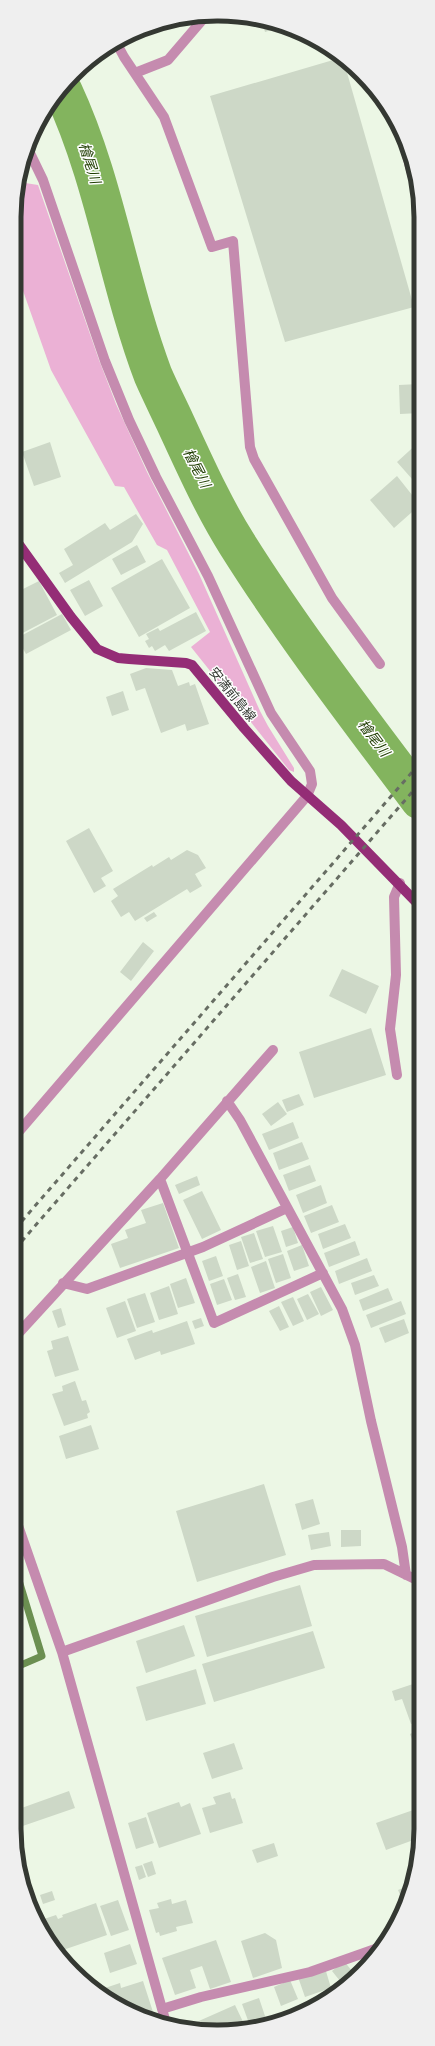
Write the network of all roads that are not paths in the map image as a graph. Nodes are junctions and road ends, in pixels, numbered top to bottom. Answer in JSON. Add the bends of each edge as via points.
{"nodes":[{"id":1,"x":201,"y":22,"type":"edge"},
{"id":2,"x":120,"y":47,"type":"edge"},
{"id":3,"x":135,"y":73,"type":"junction"},
{"id":4,"x":31,"y":155,"type":"edge"},
{"id":5,"x":21,"y":547,"type":"edge"},
{"id":6,"x":380,"y":664,"type":"dead end"},
{"id":7,"x":307,"y":796,"type":"junction"},
{"id":8,"x":400,"y":883,"type":"junction"},
{"id":9,"x":414,"y":899,"type":"edge"},
{"id":10,"x":273,"y":1050,"type":"dead end"},
{"id":11,"x":397,"y":1075,"type":"dead end"},
{"id":12,"x":227,"y":1101,"type":"junction"},
{"id":13,"x":21,"y":1129,"type":"edge"},
{"id":14,"x":160,"y":1179,"type":"junction"},
{"id":15,"x":287,"y":1208,"type":"junction"},
{"id":16,"x":187,"y":1252,"type":"junction"},
{"id":17,"x":323,"y":1274,"type":"junction"},
{"id":18,"x":63,"y":1283,"type":"junction"},
{"id":19,"x":21,"y":1329,"type":"edge"},
{"id":20,"x":21,"y":1534,"type":"edge"},
{"id":21,"x":406,"y":1575,"type":"junction"},
{"id":22,"x":414,"y":1578,"type":"edge"},
{"id":23,"x":62,"y":1652,"type":"junction"},
{"id":24,"x":371,"y":1950,"type":"edge"},
{"id":25,"x":163,"y":2017,"type":"edge"},
{"id":26,"x":164,"y":2017,"type":"edge"}],
"edges":[{"from":1,"to":3,"type":"street","via":[[168,60]]},
{"from":2,"to":3,"type":"street"},
{"from":3,"to":6,"type":"street","via":[[164,117],[212,247],[233,241],[250,447],[254,458],[332,598]]},
{"from":4,"to":7,"type":"street","via":[[43,180],[105,361],[129,420],[208,576],[271,713],[310,771],[312,784]]},
{"from":5,"to":7,"type":"main road","name":"安満前島線","via":[[97,649],[118,658],[192,665],[244,728]]},
{"from":7,"to":8,"type":"main road","name":"安満前島線","via":[[341,825]]},
{"from":7,"to":13,"type":"street"},
{"from":8,"to":9,"type":"main road","name":"安満前島線"},
{"from":8,"to":11,"type":"street","via":[[394,897],[396,975],[390,1029]]},
{"from":10,"to":12,"type":"street"},
{"from":12,"to":14,"type":"street"},
{"from":12,"to":15,"type":"street","via":[[240,1120]]},
{"from":14,"to":16,"type":"street"},
{"from":14,"to":18,"type":"street"},
{"from":15,"to":16,"type":"street"},
{"from":15,"to":17,"type":"street"},
{"from":16,"to":17,"type":"street","via":[[214,1323]]},
{"from":16,"to":18,"type":"street","via":[[87,1289]]},
{"from":17,"to":21,"type":"street","via":[[342,1309],[355,1345],[402,1547]]},
{"from":18,"to":19,"type":"street"},
{"from":20,"to":23,"type":"street"},
{"from":21,"to":22,"type":"street"},
{"from":21,"to":23,"type":"street","via":[[384,1564],[314,1565],[273,1577]]},
{"from":23,"to":25,"type":"street"},
{"from":24,"to":26,"type":"street","via":[[310,1972],[201,1997]]}]}
